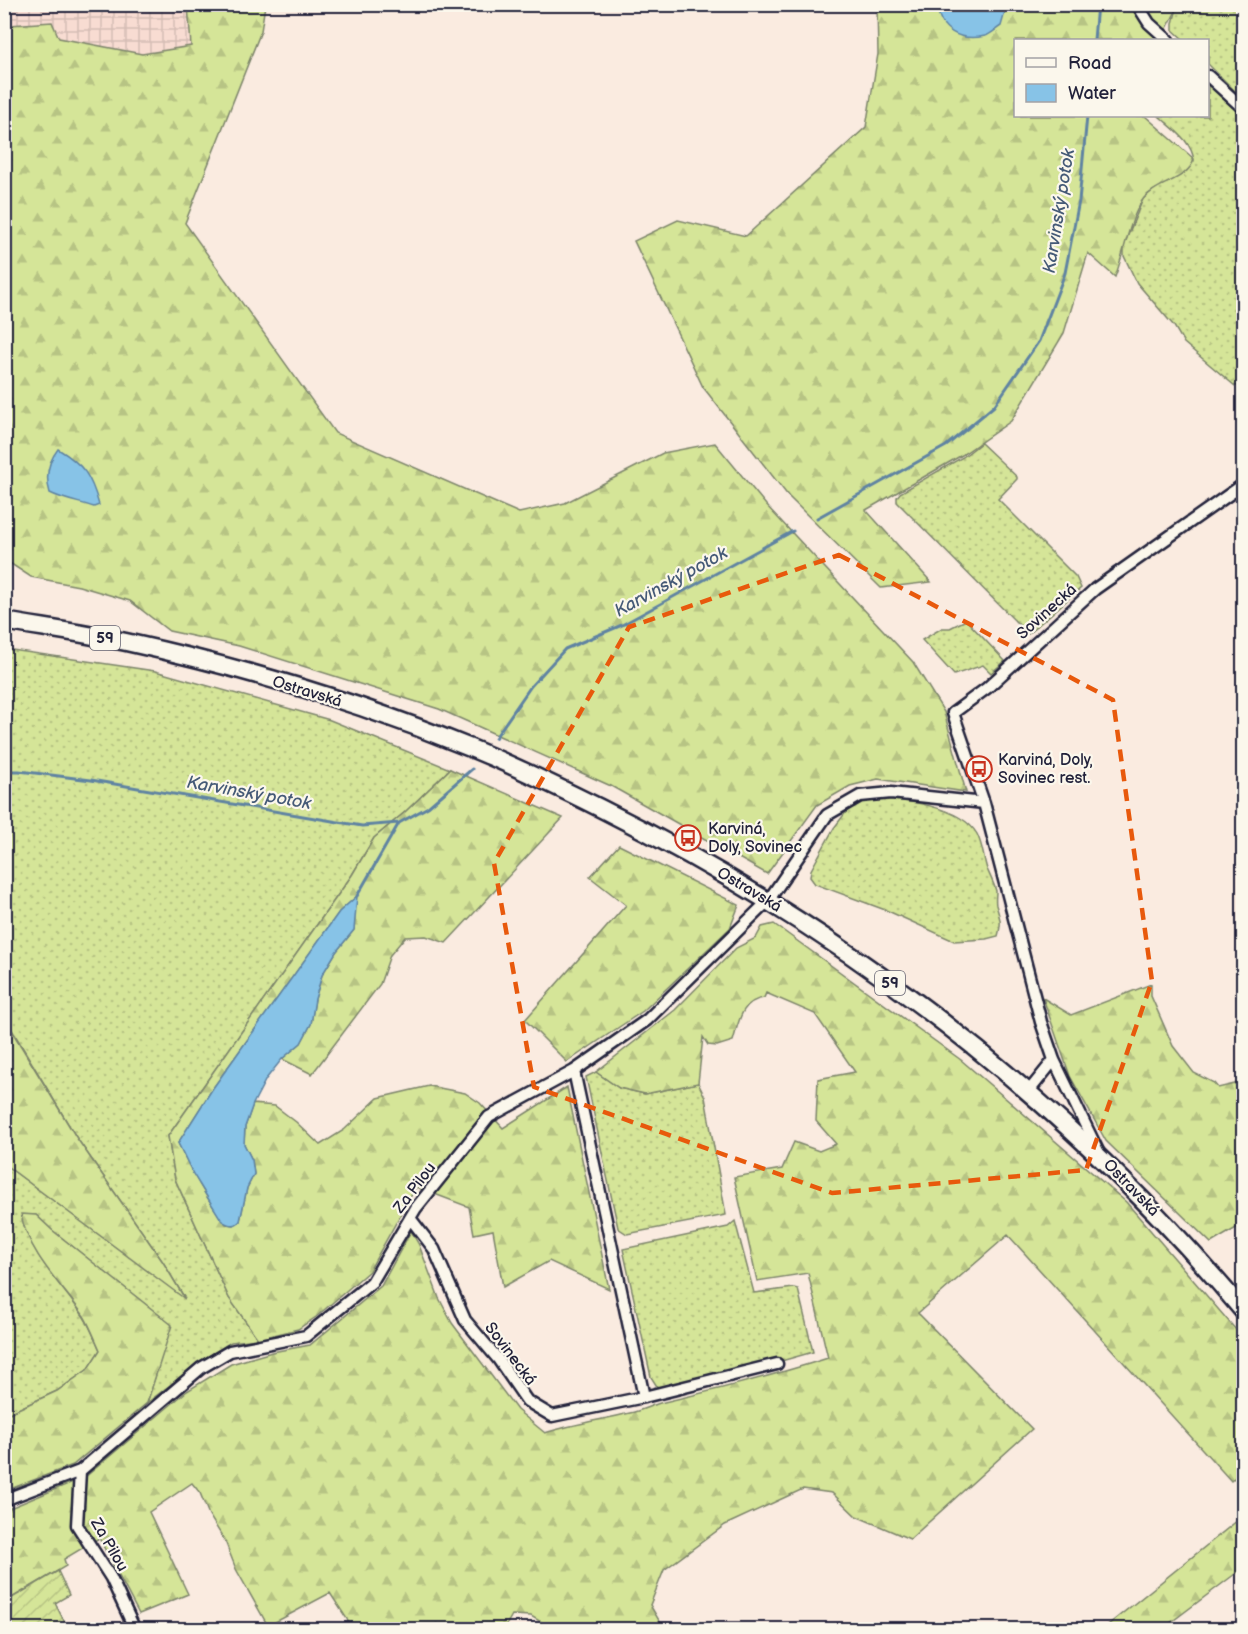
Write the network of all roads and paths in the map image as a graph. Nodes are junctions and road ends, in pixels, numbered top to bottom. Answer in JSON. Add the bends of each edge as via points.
{"nodes":[{"id":1,"x":1137,"y":4,"type":"edge"},
{"id":2,"x":1167,"y":39,"type":"edge"},
{"id":3,"x":1209,"y":77,"type":"edge"},
{"id":4,"x":1244,"y":109,"type":"edge"},
{"id":5,"x":1244,"y":484,"type":"edge"},
{"id":6,"x":4,"y":621,"type":"edge"},
{"id":7,"x":984,"y":803,"type":"junction"},
{"id":8,"x":768,"y":901,"type":"junction"},
{"id":9,"x":1054,"y":1060,"type":"junction"},
{"id":10,"x":574,"y":1071,"type":"junction"},
{"id":11,"x":1029,"y":1091,"type":"junction"},
{"id":12,"x":1101,"y":1157,"type":"junction"},
{"id":13,"x":410,"y":1218,"type":"junction"},
{"id":14,"x":1244,"y":1312,"type":"edge"},
{"id":15,"x":777,"y":1364,"type":"dead end"},
{"id":16,"x":644,"y":1397,"type":"junction"},
{"id":17,"x":80,"y":1471,"type":"junction"},
{"id":18,"x":4,"y":1500,"type":"edge"},
{"id":19,"x":135,"y":1629,"type":"edge"}],
"edges":[{"from":1,"to":2,"type":"street","via":[[1149,23]]},
{"from":3,"to":4,"type":"street"},
{"from":5,"to":7,"type":"street","name":"Sovinecká","via":[[1095,589],[953,713]]},
{"from":6,"to":8,"type":"main road","name":"Ostravská","number":"59","via":[[116,640],[196,659],[405,723],[576,796],[669,843]]},
{"from":7,"to":8,"type":"street","via":[[891,793],[860,796],[827,815]]},
{"from":7,"to":9,"type":"street","name":"Sovinecká"},
{"from":8,"to":10,"type":"street","name":"Za Pilou","via":[[647,1020]]},
{"from":8,"to":11,"type":"main road","name":"Ostravská","number":"59","via":[[929,1011]]},
{"from":9,"to":11,"type":"street"},
{"from":9,"to":12,"type":"street","name":"Sovinecká"},
{"from":10,"to":13,"type":"street","name":"Za Pilou","via":[[489,1118]]},
{"from":10,"to":16,"type":"street"},
{"from":11,"to":12,"type":"main road","name":"Ostravská","number":"59"},
{"from":12,"to":14,"type":"main road","name":"Ostravská","number":"59"},
{"from":13,"to":16,"type":"street","name":"Sovinecká","via":[[434,1249],[465,1320],[527,1401],[552,1416]]},
{"from":13,"to":17,"type":"street","name":"Za Pilou","via":[[372,1282],[306,1336],[230,1351],[201,1368]]},
{"from":15,"to":16,"type":"street","name":"Sovinecká"},
{"from":17,"to":18,"type":"street","name":"Za Pilou"},
{"from":17,"to":19,"type":"street","name":"Za Pilou","via":[[77,1525],[111,1578]]}]}
